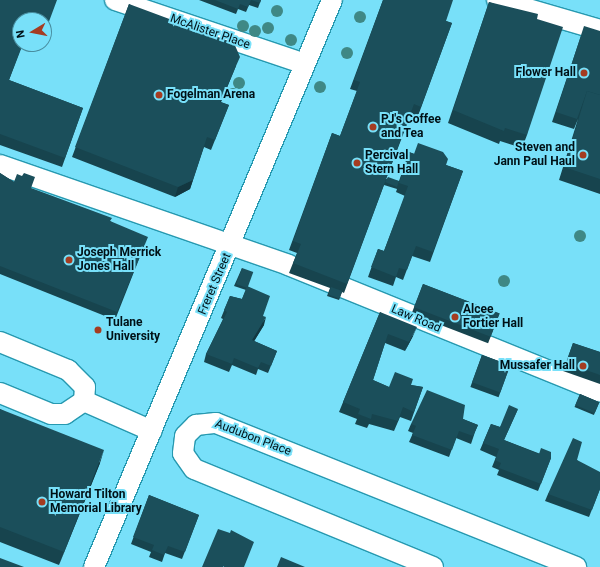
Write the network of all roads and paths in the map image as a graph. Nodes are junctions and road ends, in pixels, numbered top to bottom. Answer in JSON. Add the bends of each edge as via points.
{"nodes":[{"id":1,"x":115,"y":0,"type":"edge"},
{"id":2,"x":332,"y":0,"type":"edge"},
{"id":3,"x":497,"y":0,"type":"edge"},
{"id":4,"x":600,"y":30,"type":"edge"},
{"id":5,"x":305,"y":64,"type":"junction"},
{"id":6,"x":0,"y":165,"type":"edge"},
{"id":7,"x":231,"y":247,"type":"junction"},
{"id":8,"x":0,"y":342,"type":"edge"},
{"id":9,"x":600,"y":392,"type":"edge"},
{"id":10,"x":0,"y":393,"type":"edge"},
{"id":11,"x":84,"y":401,"type":"junction"},
{"id":12,"x":152,"y":431,"type":"junction"},
{"id":13,"x":94,"y":567,"type":"edge"},
{"id":14,"x":433,"y":567,"type":"edge"},
{"id":15,"x":576,"y":567,"type":"edge"}],
"edges":[{"from":1,"to":5,"type":"street","name":"McAlister Place"},
{"from":2,"to":5,"type":"street","name":"Freret Street"},
{"from":3,"to":4,"type":"street"},
{"from":5,"to":7,"type":"street","name":"Freret Street"},
{"from":6,"to":7,"type":"street","name":"Law Road"},
{"from":7,"to":9,"type":"street","name":"Law Road","via":[[288,265]]},
{"from":7,"to":12,"type":"street","name":"Freret Street"},
{"from":8,"to":11,"type":"street","via":[[78,376],[85,388]]},
{"from":10,"to":11,"type":"street","via":[[51,414],[75,410]]},
{"from":11,"to":12,"type":"street"},
{"from":12,"to":13,"type":"street","name":"Freret Street"},
{"from":14,"to":15,"type":"street","name":"Audubon Place","via":[[194,469],[183,453],[185,436],[196,425],[216,423]]}]}
